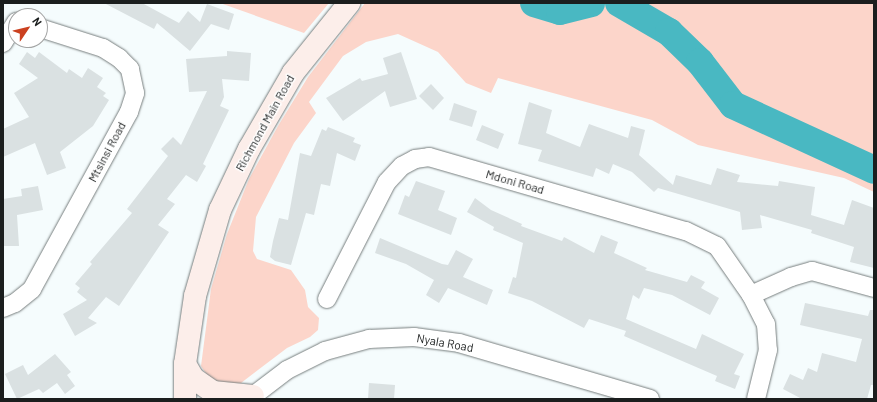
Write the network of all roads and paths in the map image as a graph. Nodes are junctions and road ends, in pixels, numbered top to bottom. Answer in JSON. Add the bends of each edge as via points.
{"nodes":[{"id":1,"x":349,"y":3,"type":"edge"},
{"id":2,"x":48,"y":31,"type":"edge"},
{"id":3,"x":874,"y":288,"type":"edge"},
{"id":4,"x":751,"y":295,"type":"junction"},
{"id":5,"x":327,"y":300,"type":"dead end"},
{"id":6,"x":3,"y":308,"type":"edge"},
{"id":7,"x":185,"y":364,"type":"junction"},
{"id":8,"x":251,"y":397,"type":"edge"},
{"id":9,"x":185,"y":399,"type":"edge"},
{"id":10,"x":650,"y":399,"type":"edge"},
{"id":11,"x":756,"y":399,"type":"edge"}],
"edges":[{"from":1,"to":7,"type":"main road","name":"Richmond Main Road","via":[[293,73],[248,149],[220,210],[199,276]]},
{"from":2,"to":6,"type":"street","name":"Mtsinsi Road","via":[[103,48],[119,58],[130,69],[135,93],[129,112],[32,289],[15,304]]},
{"from":3,"to":4,"type":"street","via":[[812,271],[790,277]]},
{"from":4,"to":5,"type":"street","name":"Mdoni Road","via":[[725,255],[706,239],[428,157],[415,159],[402,166],[387,182]]},
{"from":4,"to":11,"type":"street","name":"Mdoni Road","via":[[768,334],[768,350]]},
{"from":7,"to":8,"type":"main road","via":[[194,378],[213,392]]},
{"from":7,"to":9,"type":"main road","name":"Richmond Main Road"},
{"from":8,"to":10,"type":"street","name":"Nyala Road","via":[[287,370],[325,351],[369,339],[414,337],[459,343]]}]}
